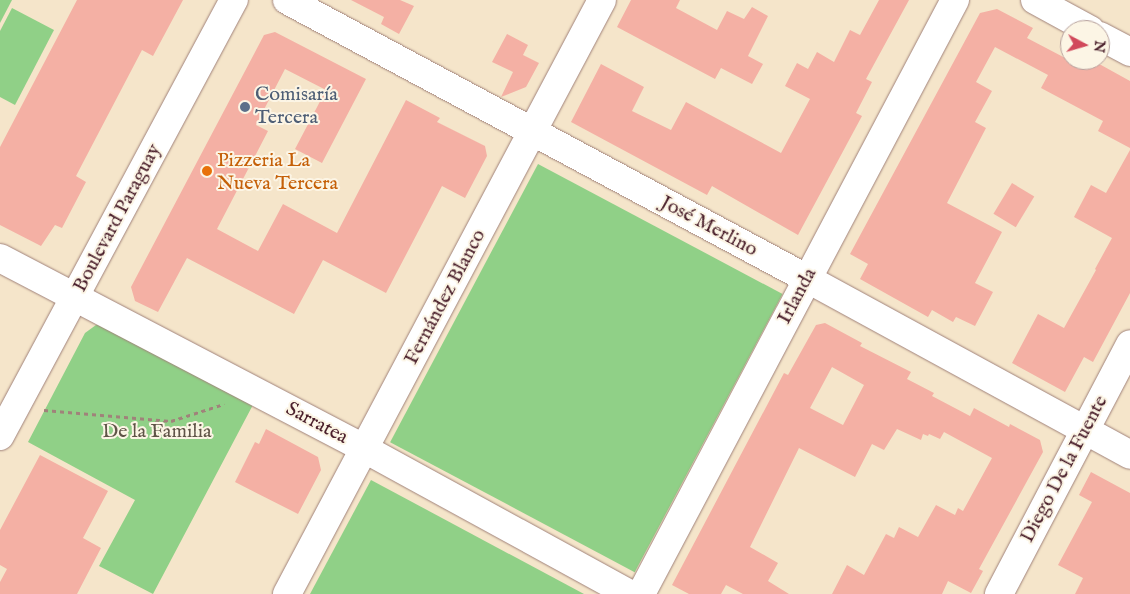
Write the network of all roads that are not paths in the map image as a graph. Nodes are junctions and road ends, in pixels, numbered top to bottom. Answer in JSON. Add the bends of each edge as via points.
{"nodes":[{"id":1,"x":234,"y":0,"type":"edge"},
{"id":2,"x":288,"y":0,"type":"edge"},
{"id":3,"x":602,"y":0,"type":"edge"},
{"id":4,"x":955,"y":0,"type":"edge"},
{"id":5,"x":1035,"y":0,"type":"edge"},
{"id":6,"x":1072,"y":20,"type":"edge"},
{"id":7,"x":1110,"y":41,"type":"edge"},
{"id":8,"x":1130,"y":52,"type":"edge"},
{"id":9,"x":534,"y":133,"type":"junction"},
{"id":10,"x":0,"y":258,"type":"edge"},
{"id":11,"x":806,"y":278,"type":"junction"},
{"id":12,"x":75,"y":296,"type":"junction"},
{"id":13,"x":1130,"y":344,"type":"edge"},
{"id":14,"x":1083,"y":430,"type":"junction"},
{"id":15,"x":0,"y":436,"type":"edge"},
{"id":16,"x":363,"y":448,"type":"junction"},
{"id":17,"x":1130,"y":455,"type":"edge"},
{"id":18,"x":287,"y":594,"type":"edge"},
{"id":19,"x":630,"y":594,"type":"edge"},
{"id":20,"x":641,"y":594,"type":"edge"},
{"id":21,"x":999,"y":594,"type":"edge"}],
"edges":[{"from":1,"to":12,"type":"street","name":"Boulevard Paraguay"},
{"from":2,"to":9,"type":"street","name":"José Merlino"},
{"from":3,"to":9,"type":"street","name":"Fernández Blanco"},
{"from":4,"to":11,"type":"street","name":"Irlanda"},
{"from":5,"to":6,"type":"street"},
{"from":7,"to":8,"type":"street"},
{"from":9,"to":11,"type":"street","name":"José Merlino"},
{"from":9,"to":16,"type":"street","name":"Fernández Blanco"},
{"from":10,"to":12,"type":"street","name":"Sarratea"},
{"from":11,"to":14,"type":"street","name":"José Merlino"},
{"from":11,"to":20,"type":"street","name":"Irlanda"},
{"from":12,"to":15,"type":"street","name":"Boulevard Paraguay"},
{"from":12,"to":16,"type":"street","name":"Sarratea"},
{"from":13,"to":14,"type":"street","name":"Diego De la Fuente"},
{"from":14,"to":17,"type":"street","name":"José Merlino"},
{"from":14,"to":21,"type":"street","name":"Diego De la Fuente"},
{"from":16,"to":18,"type":"street","name":"Fernández Blanco"},
{"from":16,"to":19,"type":"street","name":"Sarratea"}]}
